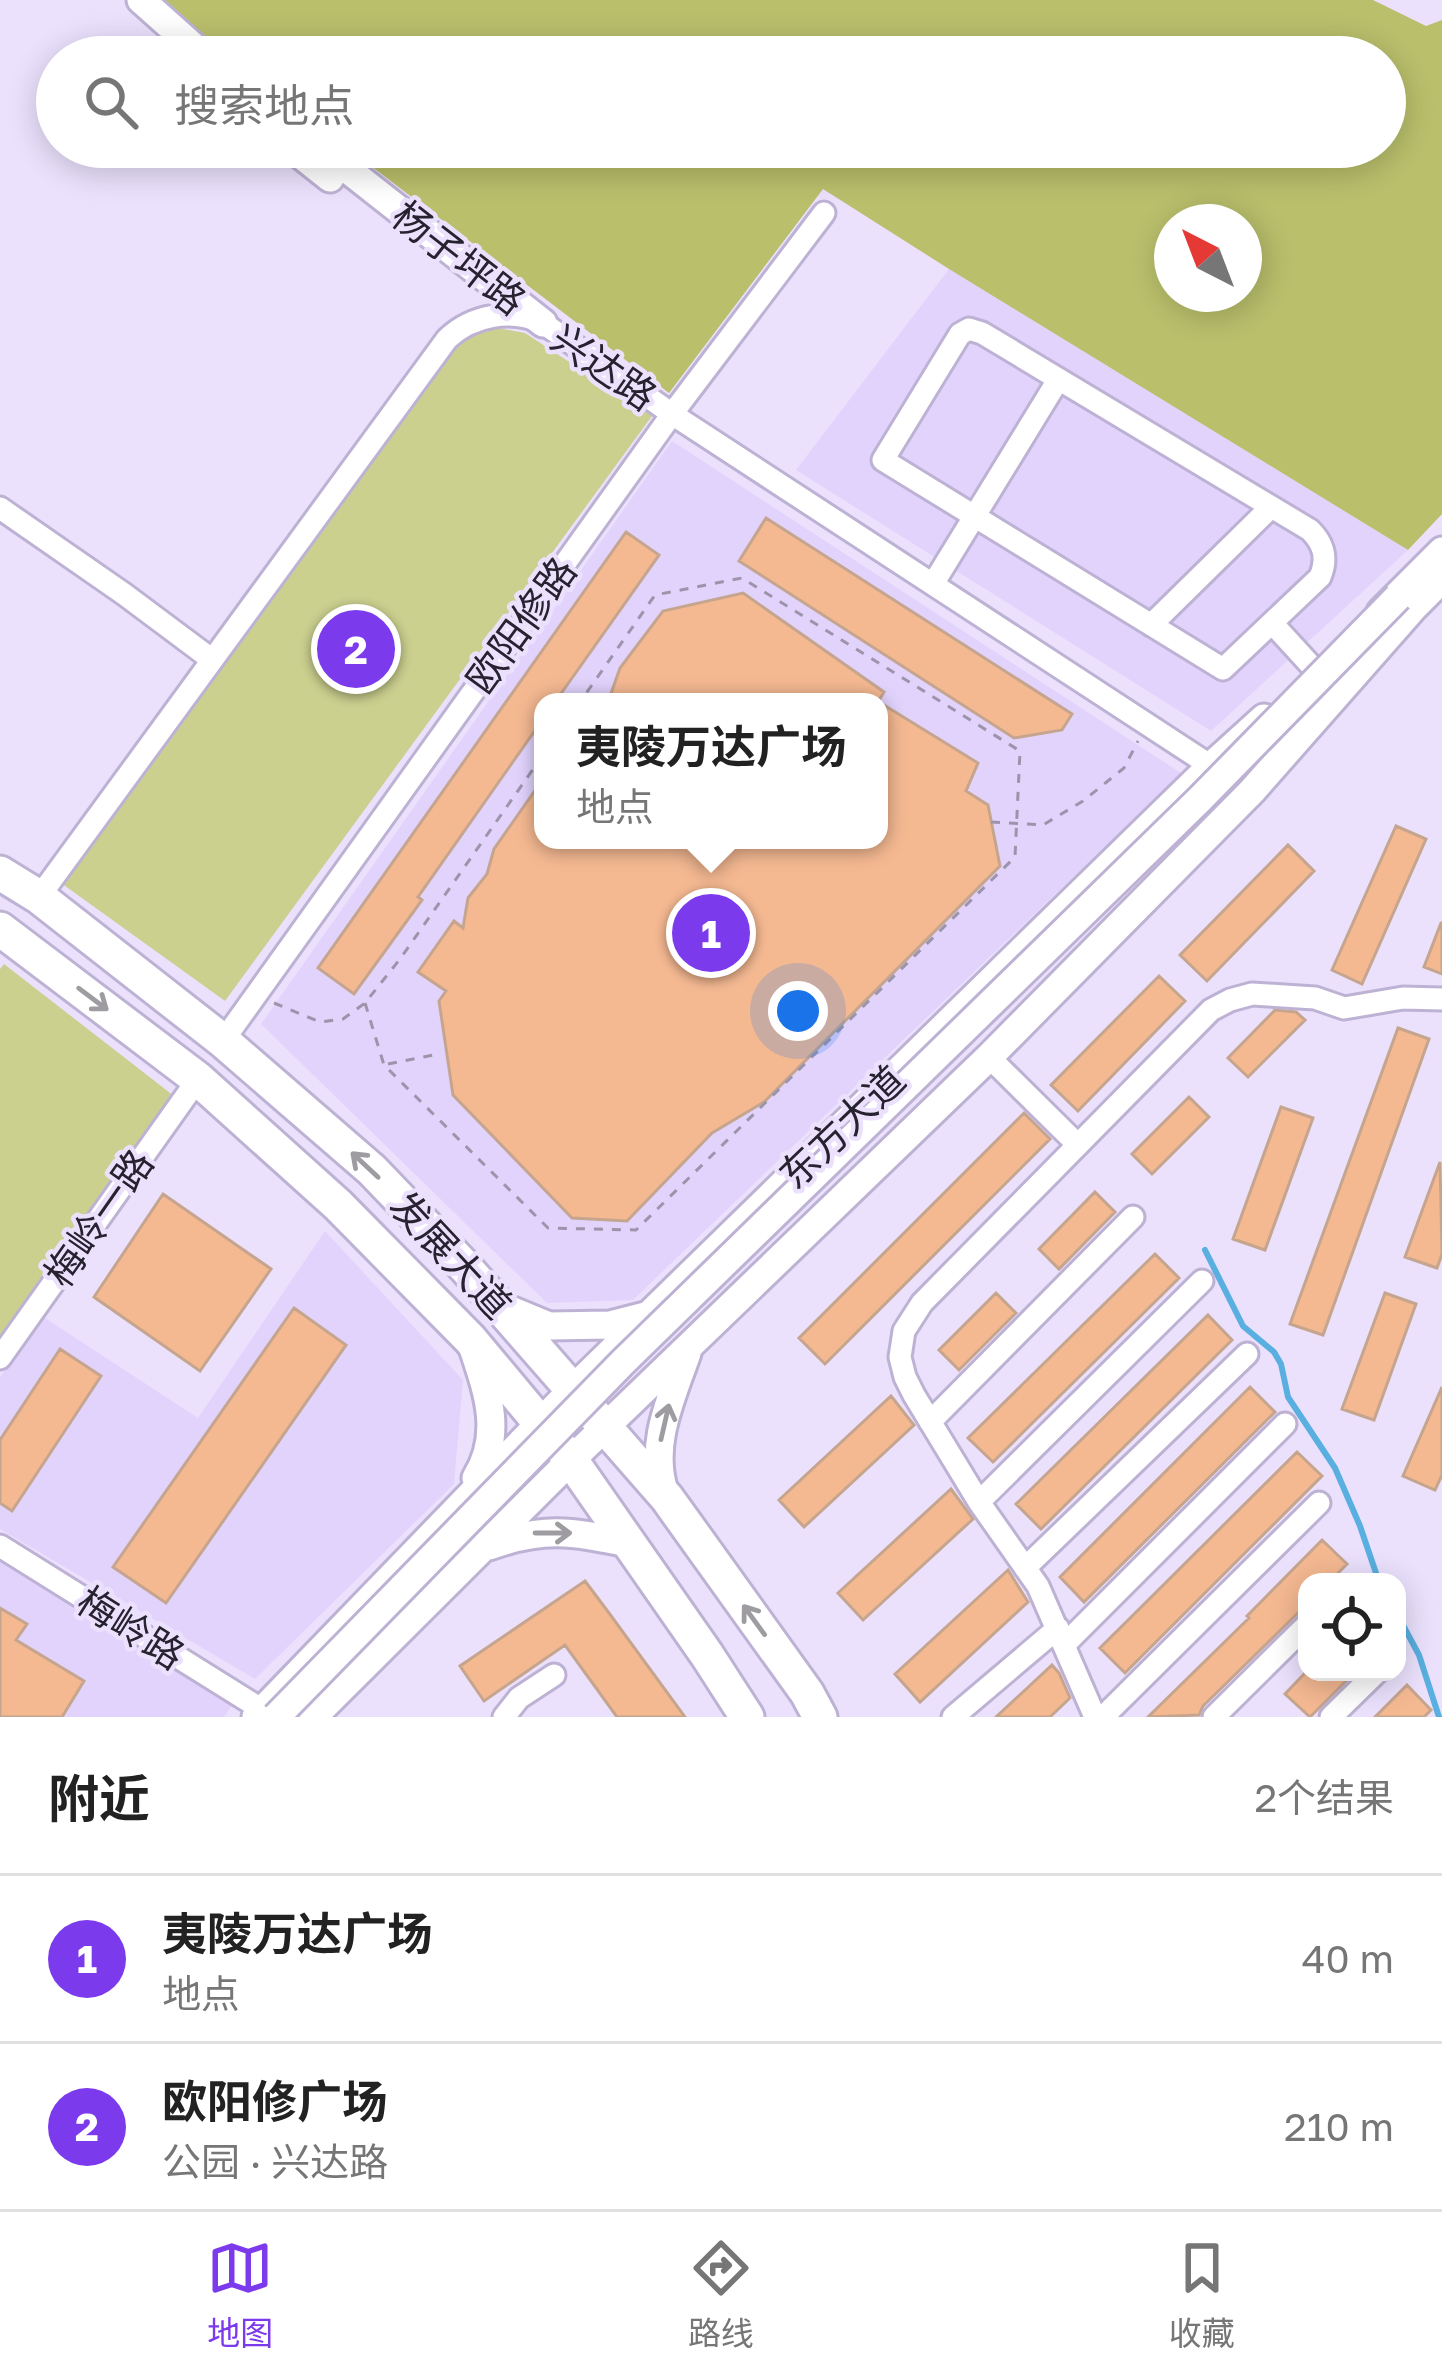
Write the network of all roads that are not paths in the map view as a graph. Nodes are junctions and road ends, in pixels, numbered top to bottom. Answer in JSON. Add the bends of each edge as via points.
{"nodes":[{"id":1,"x":115,"y":0,"type":"edge"},
{"id":2,"x":141,"y":0,"type":"edge"},
{"id":3,"x":154,"y":36,"type":"edge"},
{"id":4,"x":181,"y":36,"type":"edge"},
{"id":5,"x":318,"y":168,"type":"edge"},
{"id":6,"x":346,"y":168,"type":"edge"},
{"id":7,"x":824,"y":213,"type":"dead end"},
{"id":8,"x":505,"y":316,"type":"junction"},
{"id":9,"x":543,"y":323,"type":"junction"},
{"id":10,"x":1058,"y":380,"type":"dead end"},
{"id":11,"x":672,"y":414,"type":"junction"},
{"id":12,"x":1271,"y":507,"type":"junction"},
{"id":13,"x":0,"y":508,"type":"edge"},
{"id":14,"x":974,"y":516,"type":"junction"},
{"id":15,"x":1442,"y":551,"type":"edge"},
{"id":16,"x":1442,"y":579,"type":"edge"},
{"id":17,"x":933,"y":584,"type":"junction"},
{"id":18,"x":1405,"y":603,"type":"junction"},
{"id":19,"x":1272,"y":623,"type":"junction"},
{"id":20,"x":1151,"y":625,"type":"junction"},
{"id":21,"x":211,"y":659,"type":"junction"},
{"id":22,"x":1316,"y":670,"type":"junction"},
{"id":23,"x":1210,"y":766,"type":"junction"},
{"id":24,"x":0,"y":872,"type":"edge"},
{"id":25,"x":39,"y":898,"type":"junction"},
{"id":26,"x":3,"y":937,"type":"edge"},
{"id":27,"x":1442,"y":999,"type":"edge"},
{"id":28,"x":223,"y":1041,"type":"junction"},
{"id":29,"x":989,"y":1057,"type":"junction"},
{"id":30,"x":198,"y":1079,"type":"junction"},
{"id":31,"x":1078,"y":1145,"type":"junction"},
{"id":32,"x":1132,"y":1217,"type":"dead end"},
{"id":33,"x":1202,"y":1281,"type":"dead end"},
{"id":34,"x":500,"y":1306,"type":"junction"},
{"id":35,"x":650,"y":1315,"type":"junction"},
{"id":36,"x":470,"y":1339,"type":"junction"},
{"id":37,"x":689,"y":1347,"type":"junction"},
{"id":38,"x":1247,"y":1354,"type":"dead end"},
{"id":39,"x":0,"y":1358,"type":"edge"},
{"id":40,"x":572,"y":1390,"type":"junction"},
{"id":41,"x":929,"y":1422,"type":"junction"},
{"id":42,"x":539,"y":1424,"type":"junction"},
{"id":43,"x":1285,"y":1424,"type":"dead end"},
{"id":44,"x":606,"y":1427,"type":"junction"},
{"id":45,"x":571,"y":1460,"type":"junction"},
{"id":46,"x":667,"y":1498,"type":"junction"},
{"id":47,"x":979,"y":1502,"type":"junction"},
{"id":48,"x":1319,"y":1503,"type":"dead end"},
{"id":49,"x":458,"y":1507,"type":"junction"},
{"id":50,"x":628,"y":1543,"type":"junction"},
{"id":51,"x":0,"y":1546,"type":"edge"},
{"id":52,"x":480,"y":1549,"type":"junction"},
{"id":53,"x":1025,"y":1568,"type":"junction"},
{"id":54,"x":1298,"y":1634,"type":"edge"},
{"id":55,"x":1062,"y":1636,"type":"junction"},
{"id":56,"x":554,"y":1675,"type":"dead end"},
{"id":57,"x":1367,"y":1681,"type":"edge"},
{"id":58,"x":264,"y":1714,"type":"edge"},
{"id":59,"x":295,"y":1717,"type":"edge"},
{"id":60,"x":314,"y":1717,"type":"edge"},
{"id":61,"x":504,"y":1717,"type":"edge"},
{"id":62,"x":747,"y":1717,"type":"edge"},
{"id":63,"x":820,"y":1717,"type":"edge"},
{"id":64,"x":953,"y":1717,"type":"edge"},
{"id":65,"x":1099,"y":1717,"type":"edge"},
{"id":66,"x":1214,"y":1717,"type":"edge"},
{"id":67,"x":1331,"y":1717,"type":"edge"}],
"edges":[{"from":1,"to":3,"type":"main road"},
{"from":2,"to":4,"type":"main road"},
{"from":5,"to":8,"type":"main road","name":"杨子坪路"},
{"from":6,"to":9,"type":"main road","name":"杨子坪路"},
{"from":7,"to":11,"type":"street","name":"欧阳修路"},
{"from":8,"to":9,"type":"street","name":"兴达路"},
{"from":8,"to":21,"type":"street","name":"兴达路","via":[[468,323],[447,339]]},
{"from":9,"to":11,"type":"street","name":"兴达路"},
{"from":10,"to":14,"type":"street"},
{"from":11,"to":17,"type":"street","name":"兴达路"},
{"from":11,"to":28,"type":"street","name":"欧阳修路"},
{"from":12,"to":14,"type":"street","via":[[969,329],[883,460]]},
{"from":12,"to":19,"type":"street","via":[[1310,530],[1324,551],[1320,577]]},
{"from":12,"to":20,"type":"street"},
{"from":13,"to":21,"type":"street"},
{"from":14,"to":17,"type":"street"},
{"from":14,"to":20,"type":"street"},
{"from":15,"to":18,"type":"main road","name":"东方大道"},
{"from":16,"to":18,"type":"main road","name":"东方大道"},
{"from":17,"to":23,"type":"street","name":"兴达路"},
{"from":18,"to":22,"type":"main road","name":"东方大道"},
{"from":18,"to":29,"type":"main road","name":"东方大道","via":[[1252,791]]},
{"from":18,"to":58,"type":"main road","bridge":true},
{"from":18,"to":59,"type":"main road"},
{"from":19,"to":20,"type":"street","via":[[1223,669]]},
{"from":19,"to":22,"type":"street"},
{"from":21,"to":25,"type":"street","name":"兴达路"},
{"from":22,"to":23,"type":"main road","name":"东方大道"},
{"from":23,"to":35,"type":"main road","name":"东方大道"},
{"from":24,"to":25,"type":"highway","name":"发展大道"},
{"from":25,"to":28,"type":"highway","name":"发展大道"},
{"from":26,"to":30,"type":"highway","name":"发展大道","one_way":true},
{"from":27,"to":31,"type":"street","via":[[1343,1008],[1278,995],[1230,1000],[1210,1010]]},
{"from":34,"to":28,"type":"highway","name":"发展大道","one_way":true,"via":[[372,1170]]},
{"from":29,"to":31,"type":"street"},
{"from":29,"to":37,"type":"main road","name":"东方大道"},
{"from":30,"to":36,"type":"highway","name":"发展大道"},
{"from":30,"to":39,"type":"street","name":"梅岭一路"},
{"from":31,"to":41,"type":"street","via":[[904,1331],[905,1377]]},
{"from":32,"to":41,"type":"street"},
{"from":33,"to":47,"type":"street"},
{"from":34,"to":35,"type":"main road","via":[[549,1326]]},
{"from":34,"to":40,"type":"highway","name":"发展大道"},
{"from":35,"to":40,"type":"main road","name":"东方大道"},
{"from":36,"to":42,"type":"highway","name":"发展大道"},
{"from":36,"to":49,"type":"main road","via":[[492,1423],[486,1461]]},
{"from":37,"to":44,"type":"main road","name":"东方大道"},
{"from":46,"to":37,"type":"main road","one_way":true,"via":[[657,1471],[663,1421]]},
{"from":38,"to":53,"type":"street"},
{"from":40,"to":42,"type":"main road","name":"东方大道"},
{"from":40,"to":44,"type":"highway","name":"发展大道"},
{"from":41,"to":47,"type":"street"},
{"from":42,"to":45,"type":"highway","name":"发展大道"},
{"from":42,"to":49,"type":"main road","name":"东方大道"},
{"from":43,"to":55,"type":"street"},
{"from":44,"to":45,"type":"main road","name":"东方大道"},
{"from":44,"to":46,"type":"highway","name":"发展大道"},
{"from":45,"to":50,"type":"highway","name":"发展大道"},
{"from":45,"to":52,"type":"main road","name":"东方大道"},
{"from":63,"to":46,"type":"highway","name":"发展大道","one_way":true},
{"from":47,"to":53,"type":"street"},
{"from":48,"to":65,"type":"street"},
{"from":49,"to":58,"type":"main road","name":"东方大道"},
{"from":52,"to":50,"type":"main road","one_way":true,"via":[[552,1531]]},
{"from":50,"to":62,"type":"highway","name":"发展大道"},
{"from":51,"to":58,"type":"street","name":"梅岭路"},
{"from":52,"to":60,"type":"main road","name":"东方大道"},
{"from":53,"to":55,"type":"street"},
{"from":54,"to":66,"type":"street"},
{"from":55,"to":64,"type":"street"},
{"from":55,"to":65,"type":"street"},
{"from":56,"to":61,"type":"street"},
{"from":57,"to":67,"type":"street"}]}
